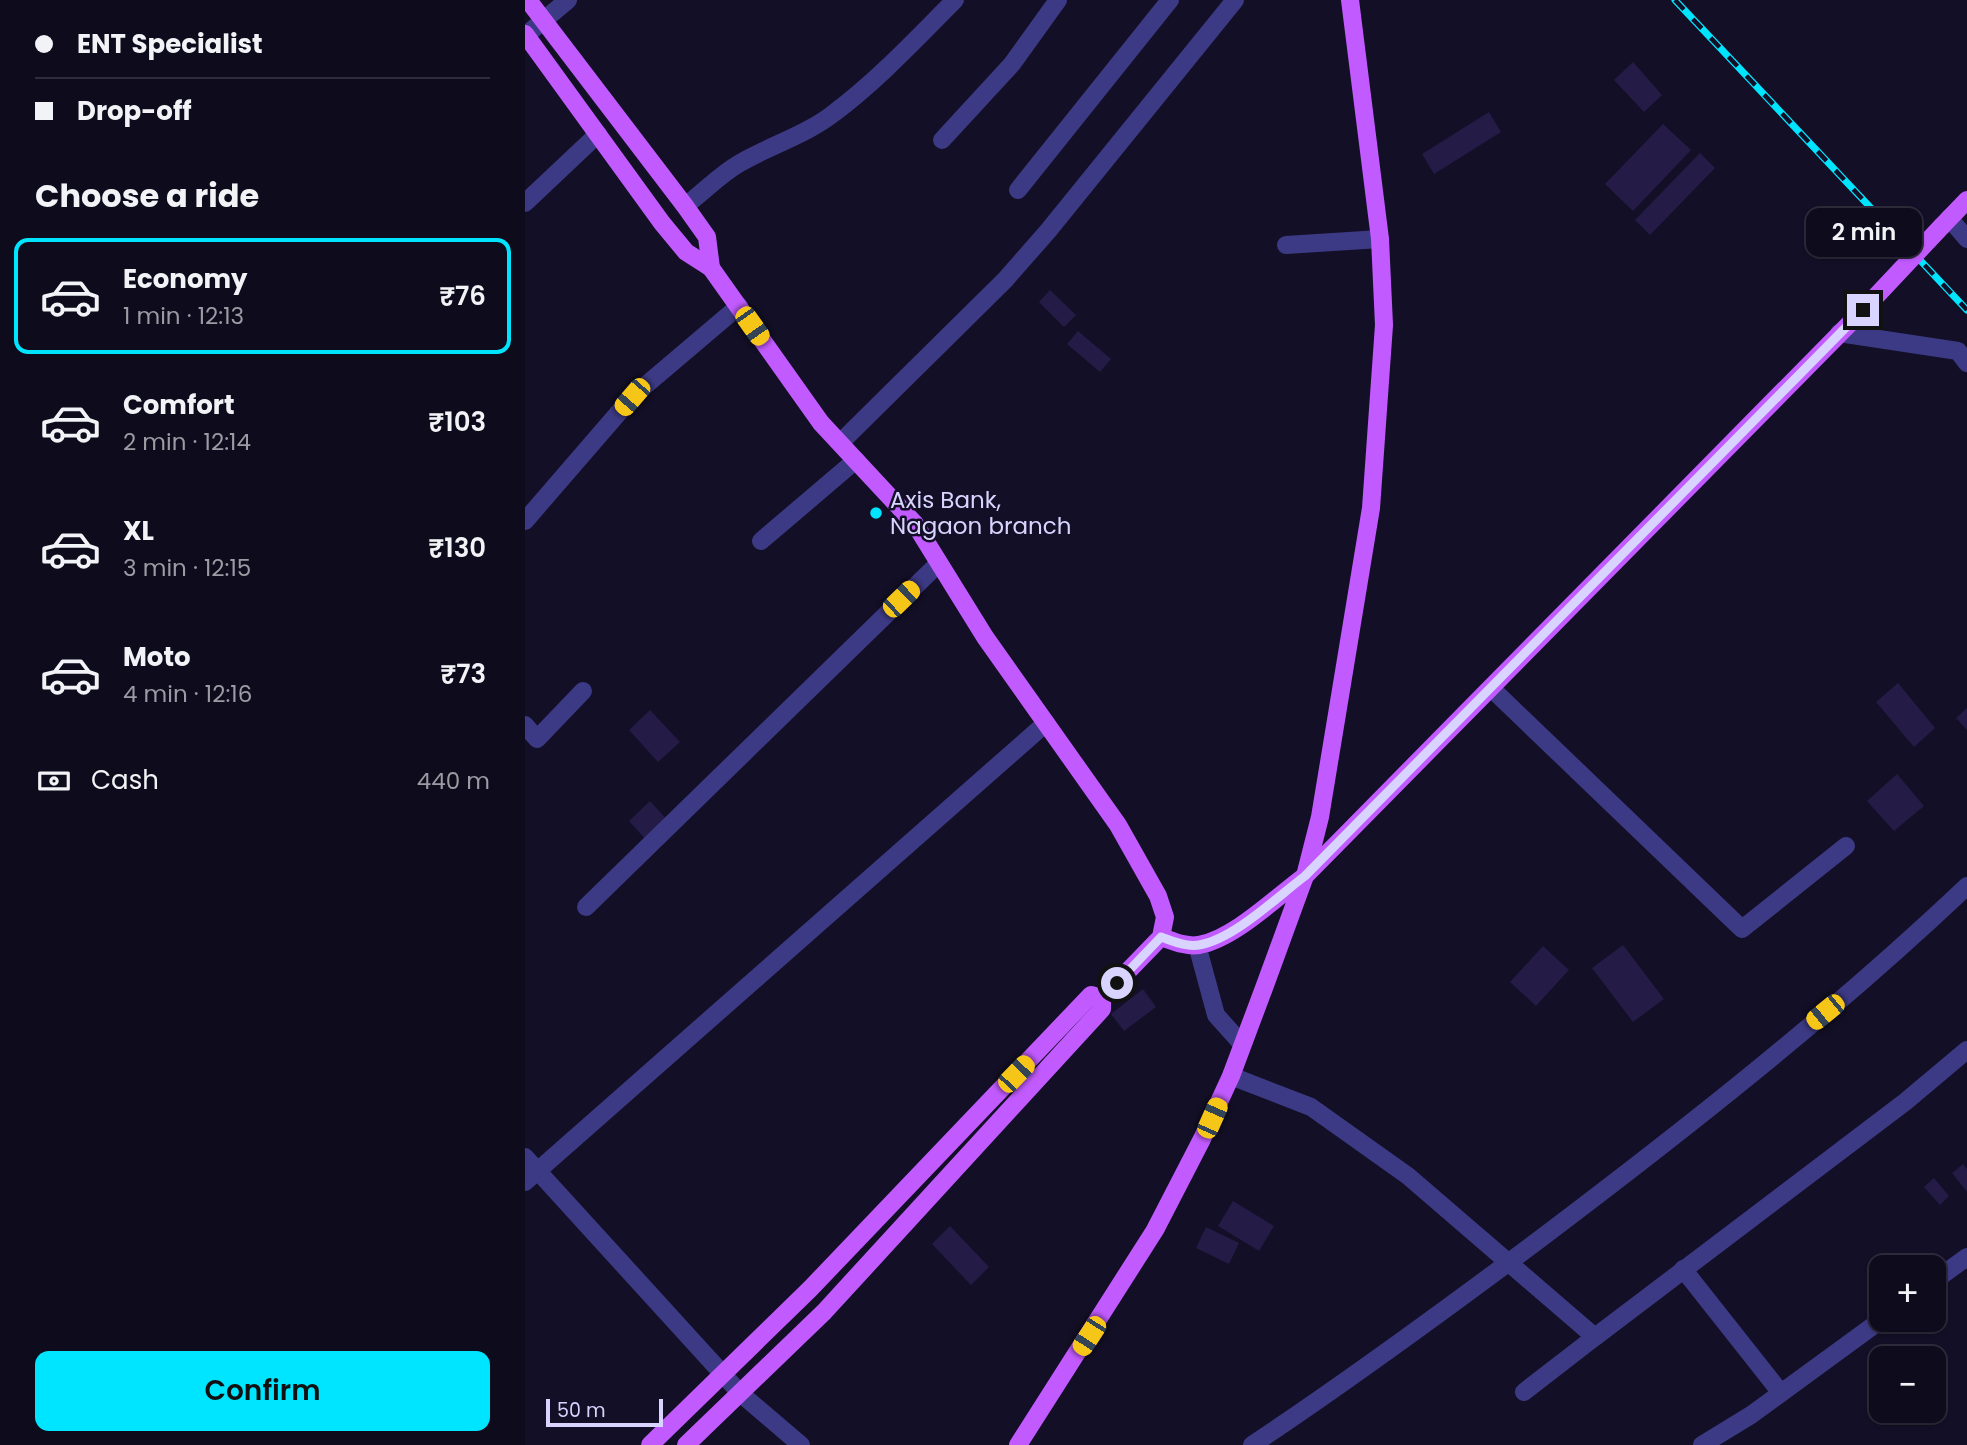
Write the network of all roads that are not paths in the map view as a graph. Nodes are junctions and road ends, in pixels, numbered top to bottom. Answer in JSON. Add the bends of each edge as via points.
{"nodes":[{"id":1,"x":528,"y":0,"type":"edge"},
{"id":2,"x":568,"y":0,"type":"edge"},
{"id":3,"x":955,"y":0,"type":"edge"},
{"id":4,"x":1058,"y":0,"type":"edge"},
{"id":5,"x":1170,"y":0,"type":"edge"},
{"id":6,"x":1235,"y":0,"type":"edge"},
{"id":7,"x":1350,"y":0,"type":"edge"},
{"id":8,"x":545,"y":20,"type":"junction"},
{"id":9,"x":525,"y":34,"type":"edge"},
{"id":10,"x":598,"y":134,"type":"junction"},
{"id":11,"x":942,"y":140,"type":"dead end"},
{"id":12,"x":1018,"y":190,"type":"dead end"},
{"id":13,"x":1967,"y":200,"type":"edge"},
{"id":14,"x":525,"y":202,"type":"edge"},
{"id":15,"x":685,"y":206,"type":"junction"},
{"id":16,"x":1946,"y":222,"type":"junction"},
{"id":17,"x":1380,"y":239,"type":"junction"},
{"id":18,"x":1967,"y":239,"type":"edge"},
{"id":19,"x":1286,"y":246,"type":"dead end"},
{"id":20,"x":711,"y":268,"type":"junction"},
{"id":21,"x":739,"y":306,"type":"junction"},
{"id":22,"x":1839,"y":333,"type":"junction"},
{"id":23,"x":1967,"y":363,"type":"edge"},
{"id":24,"x":840,"y":443,"type":"junction"},
{"id":25,"x":856,"y":460,"type":"junction"},
{"id":26,"x":525,"y":521,"type":"edge"},
{"id":27,"x":761,"y":541,"type":"dead end"},
{"id":28,"x":939,"y":563,"type":"junction"},
{"id":29,"x":1491,"y":688,"type":"junction"},
{"id":30,"x":583,"y":691,"type":"dead end"},
{"id":31,"x":1046,"y":723,"type":"junction"},
{"id":32,"x":525,"y":726,"type":"edge"},
{"id":33,"x":1846,"y":846,"type":"dead end"},
{"id":34,"x":1305,"y":876,"type":"junction"},
{"id":35,"x":1967,"y":886,"type":"edge"},
{"id":36,"x":586,"y":907,"type":"dead end"},
{"id":37,"x":1161,"y":937,"type":"junction"},
{"id":38,"x":1198,"y":946,"type":"junction"},
{"id":39,"x":1102,"y":998,"type":"junction"},
{"id":40,"x":1242,"y":1044,"type":"junction"},
{"id":41,"x":1967,"y":1050,"type":"edge"},
{"id":42,"x":1231,"y":1076,"type":"junction"},
{"id":43,"x":525,"y":1157,"type":"edge"},
{"id":44,"x":532,"y":1176,"type":"edge"},
{"id":45,"x":1967,"y":1257,"type":"edge"},
{"id":46,"x":1508,"y":1263,"type":"junction"},
{"id":47,"x":1683,"y":1269,"type":"junction"},
{"id":48,"x":1946,"y":1272,"type":"edge"},
{"id":49,"x":1869,"y":1329,"type":"edge"},
{"id":50,"x":1595,"y":1337,"type":"junction"},
{"id":51,"x":723,"y":1374,"type":"junction"},
{"id":52,"x":1524,"y":1392,"type":"dead end"},
{"id":53,"x":740,"y":1393,"type":"junction"},
{"id":54,"x":1781,"y":1393,"type":"junction"},
{"id":55,"x":650,"y":1445,"type":"edge"},
{"id":56,"x":686,"y":1445,"type":"edge"},
{"id":57,"x":801,"y":1445,"type":"edge"},
{"id":58,"x":1018,"y":1445,"type":"edge"},
{"id":59,"x":1252,"y":1445,"type":"edge"},
{"id":60,"x":1702,"y":1445,"type":"edge"}],
"edges":[{"from":1,"to":8,"type":"main road"},
{"from":2,"to":8,"type":"street"},
{"from":3,"to":15,"type":"street","via":[[834,114],[717,177]]},
{"from":4,"to":11,"type":"street","via":[[1012,64]]},
{"from":5,"to":12,"type":"street"},
{"from":6,"to":24,"type":"street","via":[[1005,280]]},
{"from":7,"to":17,"type":"main road"},
{"from":8,"to":9,"type":"street"},
{"from":8,"to":15,"type":"main road"},
{"from":9,"to":10,"type":"main road"},
{"from":10,"to":14,"type":"street"},
{"from":10,"to":20,"type":"main road","via":[[686,253]]},
{"from":13,"to":16,"type":"main road"},
{"from":15,"to":20,"type":"main road","via":[[706,237]]},
{"from":16,"to":18,"type":"street"},
{"from":16,"to":22,"type":"main road","bridge":true},
{"from":17,"to":19,"type":"street"},
{"from":17,"to":34,"type":"main road","via":[[1384,325],[1371,508],[1330,763]]},
{"from":20,"to":21,"type":"main road"},
{"from":21,"to":24,"type":"main road"},
{"from":21,"to":26,"type":"street","via":[[632,397]]},
{"from":22,"to":23,"type":"street","via":[[1958,351]]},
{"from":22,"to":29,"type":"main road"},
{"from":24,"to":25,"type":"main road"},
{"from":25,"to":27,"type":"street"},
{"from":25,"to":28,"type":"main road","via":[[915,524]]},
{"from":28,"to":31,"type":"main road"},
{"from":28,"to":36,"type":"street"},
{"from":29,"to":33,"type":"street","via":[[1742,929]]},
{"from":29,"to":34,"type":"main road"},
{"from":30,"to":32,"type":"street","via":[[537,739]]},
{"from":31,"to":37,"type":"main road","via":[[1118,825],[1158,896],[1165,917]]},
{"from":31,"to":44,"type":"street"},
{"from":34,"to":38,"type":"main road","via":[[1227,934]]},
{"from":34,"to":40,"type":"main road"},
{"from":35,"to":46,"type":"street","via":[[1739,1083]]},
{"from":37,"to":38,"type":"main road"},
{"from":37,"to":39,"type":"main road"},
{"from":38,"to":40,"type":"street","via":[[1216,1015]]},
{"from":39,"to":51,"type":"main road","via":[[1091,996]]},
{"from":39,"to":53,"type":"main road","via":[[1102,1009],[1037,1080],[824,1312]]},
{"from":40,"to":42,"type":"main road"},
{"from":41,"to":47,"type":"street"},
{"from":42,"to":46,"type":"street","via":[[1311,1107],[1408,1177]]},
{"from":42,"to":58,"type":"main road","via":[[1155,1230]]},
{"from":43,"to":44,"type":"street"},
{"from":44,"to":51,"type":"street"},
{"from":45,"to":48,"type":"street"},
{"from":46,"to":50,"type":"street"},
{"from":46,"to":59,"type":"street"},
{"from":47,"to":50,"type":"street"},
{"from":47,"to":54,"type":"street"},
{"from":49,"to":54,"type":"street"},
{"from":50,"to":52,"type":"street"},
{"from":51,"to":53,"type":"street"},
{"from":51,"to":55,"type":"main road"},
{"from":53,"to":56,"type":"main road"},
{"from":53,"to":57,"type":"street"},
{"from":54,"to":60,"type":"street"}]}
